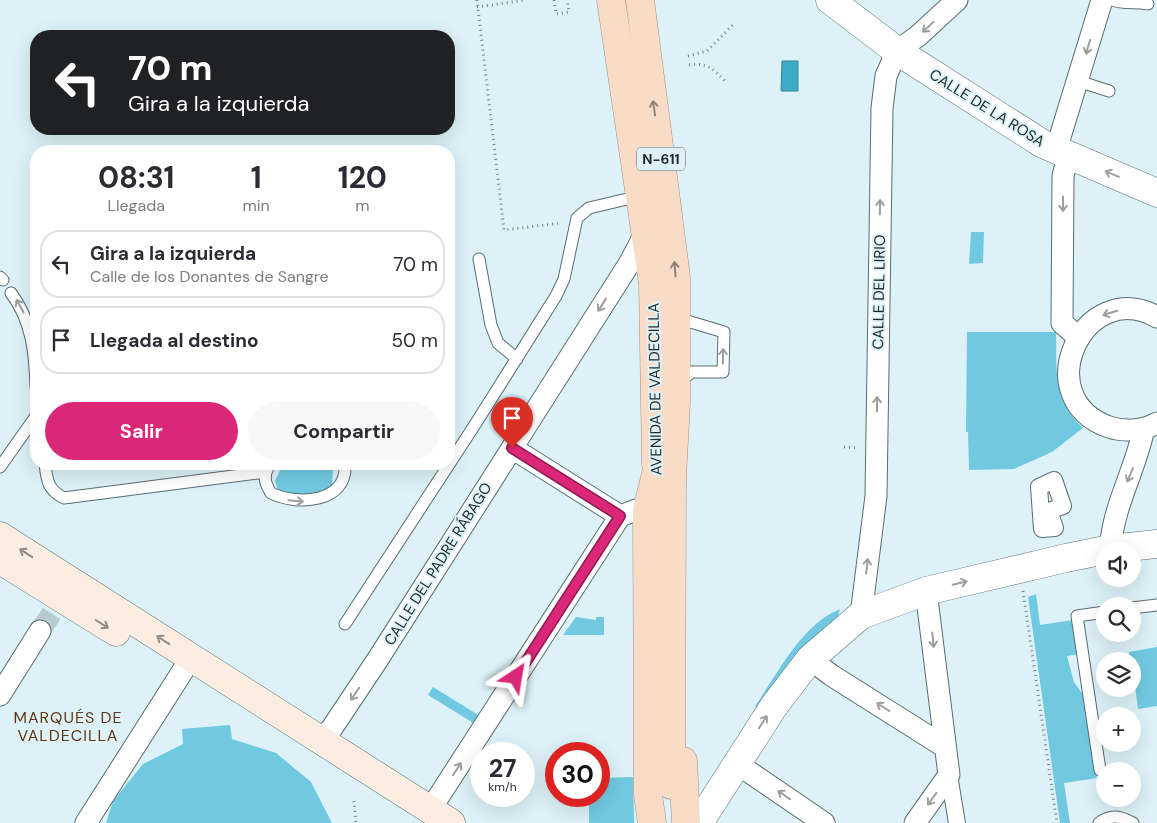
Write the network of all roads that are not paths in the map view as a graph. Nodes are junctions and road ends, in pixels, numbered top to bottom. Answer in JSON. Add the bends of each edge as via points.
{"nodes":[{"id":1,"x":611,"y":0,"type":"edge"},
{"id":2,"x":640,"y":0,"type":"edge"},
{"id":3,"x":830,"y":0,"type":"edge"},
{"id":4,"x":957,"y":0,"type":"edge"},
{"id":5,"x":1102,"y":0,"type":"edge"},
{"id":6,"x":1112,"y":0,"type":"edge"},
{"id":7,"x":1148,"y":4,"type":"dead end"},
{"id":8,"x":897,"y":51,"type":"junction"},
{"id":9,"x":1078,"y":81,"type":"junction"},
{"id":10,"x":1109,"y":91,"type":"dead end"},
{"id":11,"x":1062,"y":153,"type":"junction"},
{"id":12,"x":1157,"y":193,"type":"edge"},
{"id":13,"x":640,"y":196,"type":"junction"},
{"id":14,"x":646,"y":232,"type":"junction"},
{"id":15,"x":479,"y":259,"type":"dead end"},
{"id":16,"x":11,"y":293,"type":"dead end"},
{"id":17,"x":677,"y":318,"type":"junction"},
{"id":18,"x":1157,"y":318,"type":"edge"},
{"id":19,"x":30,"y":333,"type":"edge"},
{"id":20,"x":1078,"y":337,"type":"junction"},
{"id":21,"x":517,"y":358,"type":"junction"},
{"id":22,"x":676,"y":393,"type":"junction"},
{"id":23,"x":30,"y":424,"type":"edge"},
{"id":24,"x":1150,"y":426,"type":"edge"},
{"id":25,"x":463,"y":444,"type":"junction"},
{"id":26,"x":455,"y":445,"type":"edge"},
{"id":27,"x":512,"y":448,"type":"junction"},
{"id":28,"x":455,"y":456,"type":"edge"},
{"id":29,"x":0,"y":467,"type":"edge"},
{"id":30,"x":46,"y":470,"type":"edge"},
{"id":31,"x":254,"y":470,"type":"edge"},
{"id":32,"x":268,"y":470,"type":"edge"},
{"id":33,"x":346,"y":470,"type":"edge"},
{"id":34,"x":446,"y":470,"type":"edge"},
{"id":35,"x":656,"y":474,"type":"junction"},
{"id":36,"x":647,"y":510,"type":"junction"},
{"id":37,"x":620,"y":516,"type":"junction"},
{"id":38,"x":0,"y":536,"type":"edge"},
{"id":39,"x":1111,"y":542,"type":"edge"},
{"id":40,"x":1157,"y":544,"type":"edge"},
{"id":41,"x":1141,"y":546,"type":"edge"},
{"id":42,"x":1096,"y":552,"type":"edge"},
{"id":43,"x":0,"y":560,"type":"edge"},
{"id":44,"x":926,"y":592,"type":"junction"},
{"id":45,"x":1157,"y":605,"type":"edge"},
{"id":46,"x":1141,"y":607,"type":"edge"},
{"id":47,"x":1096,"y":613,"type":"edge"},
{"id":48,"x":861,"y":615,"type":"junction"},
{"id":49,"x":345,"y":624,"type":"dead end"},
{"id":50,"x":40,"y":631,"type":"tunnel mouth"},
{"id":51,"x":810,"y":659,"type":"junction"},
{"id":52,"x":186,"y":666,"type":"junction"},
{"id":53,"x":0,"y":695,"type":"edge"},
{"id":54,"x":321,"y":740,"type":"junction"},
{"id":55,"x":945,"y":747,"type":"junction"},
{"id":56,"x":1099,"y":762,"type":"edge"},
{"id":57,"x":736,"y":763,"type":"junction"},
{"id":58,"x":949,"y":775,"type":"junction"},
{"id":59,"x":434,"y":819,"type":"edge"},
{"id":60,"x":86,"y":823,"type":"edge"},
{"id":61,"x":652,"y":823,"type":"edge"},
{"id":62,"x":686,"y":823,"type":"edge"},
{"id":63,"x":699,"y":823,"type":"edge"},
{"id":64,"x":824,"y":823,"type":"edge"},
{"id":65,"x":915,"y":823,"type":"edge"},
{"id":66,"x":957,"y":823,"type":"edge"},
{"id":67,"x":1099,"y":823,"type":"edge"},
{"id":68,"x":1133,"y":823,"type":"edge"}],
"edges":[{"from":1,"to":13,"type":"main road","name":"AVENIDA DE VALDECILLA","number":"N-611"},
{"from":17,"to":2,"type":"main road","name":"AVENIDA DE VALDECILLA","number":"N-611","one_way":true,"via":[[674,255]]},
{"from":3,"to":8,"type":"street","name":"CALLE DE LA ROSA"},
{"from":4,"to":8,"type":"street","one_way":true},
{"from":5,"to":9,"type":"street","one_way":true},
{"from":6,"to":7,"type":"lane","via":[[1125,4]]},
{"from":8,"to":11,"type":"street","name":"CALLE DE LA ROSA"},
{"from":48,"to":8,"type":"street","name":"CALLE DEL LIRIO","one_way":true,"via":[[876,496],[882,108],[886,76]]},
{"from":9,"to":10,"type":"lane"},
{"from":9,"to":11,"type":"street"},
{"from":12,"to":11,"type":"street","name":"CALLE DE LA ROSA","one_way":true},
{"from":11,"to":20,"type":"street","one_way":true,"via":[[1062,323]]},
{"from":13,"to":14,"type":"main road","name":"AVENIDA DE VALDECILLA","number":"N-611"},
{"from":13,"to":21,"type":"lane","via":[[590,208],[577,218],[564,279]]},
{"from":14,"to":27,"type":"street","name":"CALLE DEL PADRE RÁBAGO","one_way":true},
{"from":14,"to":35,"type":"main road","name":"AVENIDA DE VALDECILLA","number":"N-611","via":[[653,284]]},
{"from":15,"to":21,"type":"lane","via":[[491,325],[498,344]]},
{"from":19,"to":16,"type":"lane","one_way":true,"via":[[26,318]]},
{"from":17,"to":22,"type":"main road","name":"AVENIDA DE VALDECILLA","number":"N-611"},
{"from":22,"to":17,"type":"lane","one_way":true,"via":[[692,372],[723,372],[724,332]]},
{"from":18,"to":20,"type":"street","one_way":true,"via":[[1133,310],[1112,312],[1093,321]]},
{"from":20,"to":24,"type":"street","via":[[1068,364],[1072,393],[1079,406],[1101,424],[1115,429]]},
{"from":21,"to":25,"type":"lane"},
{"from":22,"to":35,"type":"main road","name":"AVENIDA DE VALDECILLA","via":[[666,783]]},
{"from":22,"to":62,"type":"main road","name":"AVENIDA DE VALDECILLA","via":[[681,497],[683,794]]},
{"from":23,"to":29,"type":"lane"},
{"from":24,"to":39,"type":"street","one_way":true,"via":[[1116,510]]},
{"from":25,"to":26,"type":"lane"},
{"from":25,"to":28,"type":"lane"},
{"from":27,"to":37,"type":"street"},
{"from":27,"to":54,"type":"street","name":"CALLE DEL PADRE RÁBAGO","one_way":true,"via":[[378,659]]},
{"from":30,"to":31,"type":"lane","via":[[48,485],[64,498]]},
{"from":32,"to":33,"type":"lane","one_way":true,"via":[[265,480],[271,493],[291,501],[306,501],[330,494],[339,486]]},
{"from":34,"to":49,"type":"lane"},
{"from":35,"to":36,"type":"main road"},
{"from":36,"to":37,"type":"street"},
{"from":36,"to":61,"type":"main road","via":[[648,795]]},
{"from":59,"to":37,"type":"street","one_way":true},
{"from":52,"to":38,"type":"main road","one_way":true},
{"from":40,"to":41,"type":"street"},
{"from":44,"to":42,"type":"street","one_way":true},
{"from":43,"to":52,"type":"main road","one_way":true,"via":[[56,605]]},
{"from":44,"to":48,"type":"street"},
{"from":44,"to":55,"type":"street","one_way":true},
{"from":45,"to":46,"type":"lane"},
{"from":47,"to":56,"type":"lane","via":[[1077,616]]},
{"from":48,"to":51,"type":"street"},
{"from":50,"to":53,"type":"street"},
{"from":55,"to":51,"type":"street","one_way":true},
{"from":57,"to":51,"type":"street","one_way":true},
{"from":52,"to":54,"type":"main road"},
{"from":52,"to":59,"type":"main road"},
{"from":52,"to":60,"type":"street"},
{"from":54,"to":59,"type":"main road"},
{"from":55,"to":58,"type":"street"},
{"from":57,"to":63,"type":"street"},
{"from":64,"to":57,"type":"street","one_way":true},
{"from":58,"to":65,"type":"street","one_way":true},
{"from":58,"to":66,"type":"street"},
{"from":67,"to":68,"type":"lane","via":[[1108,816]]}]}
